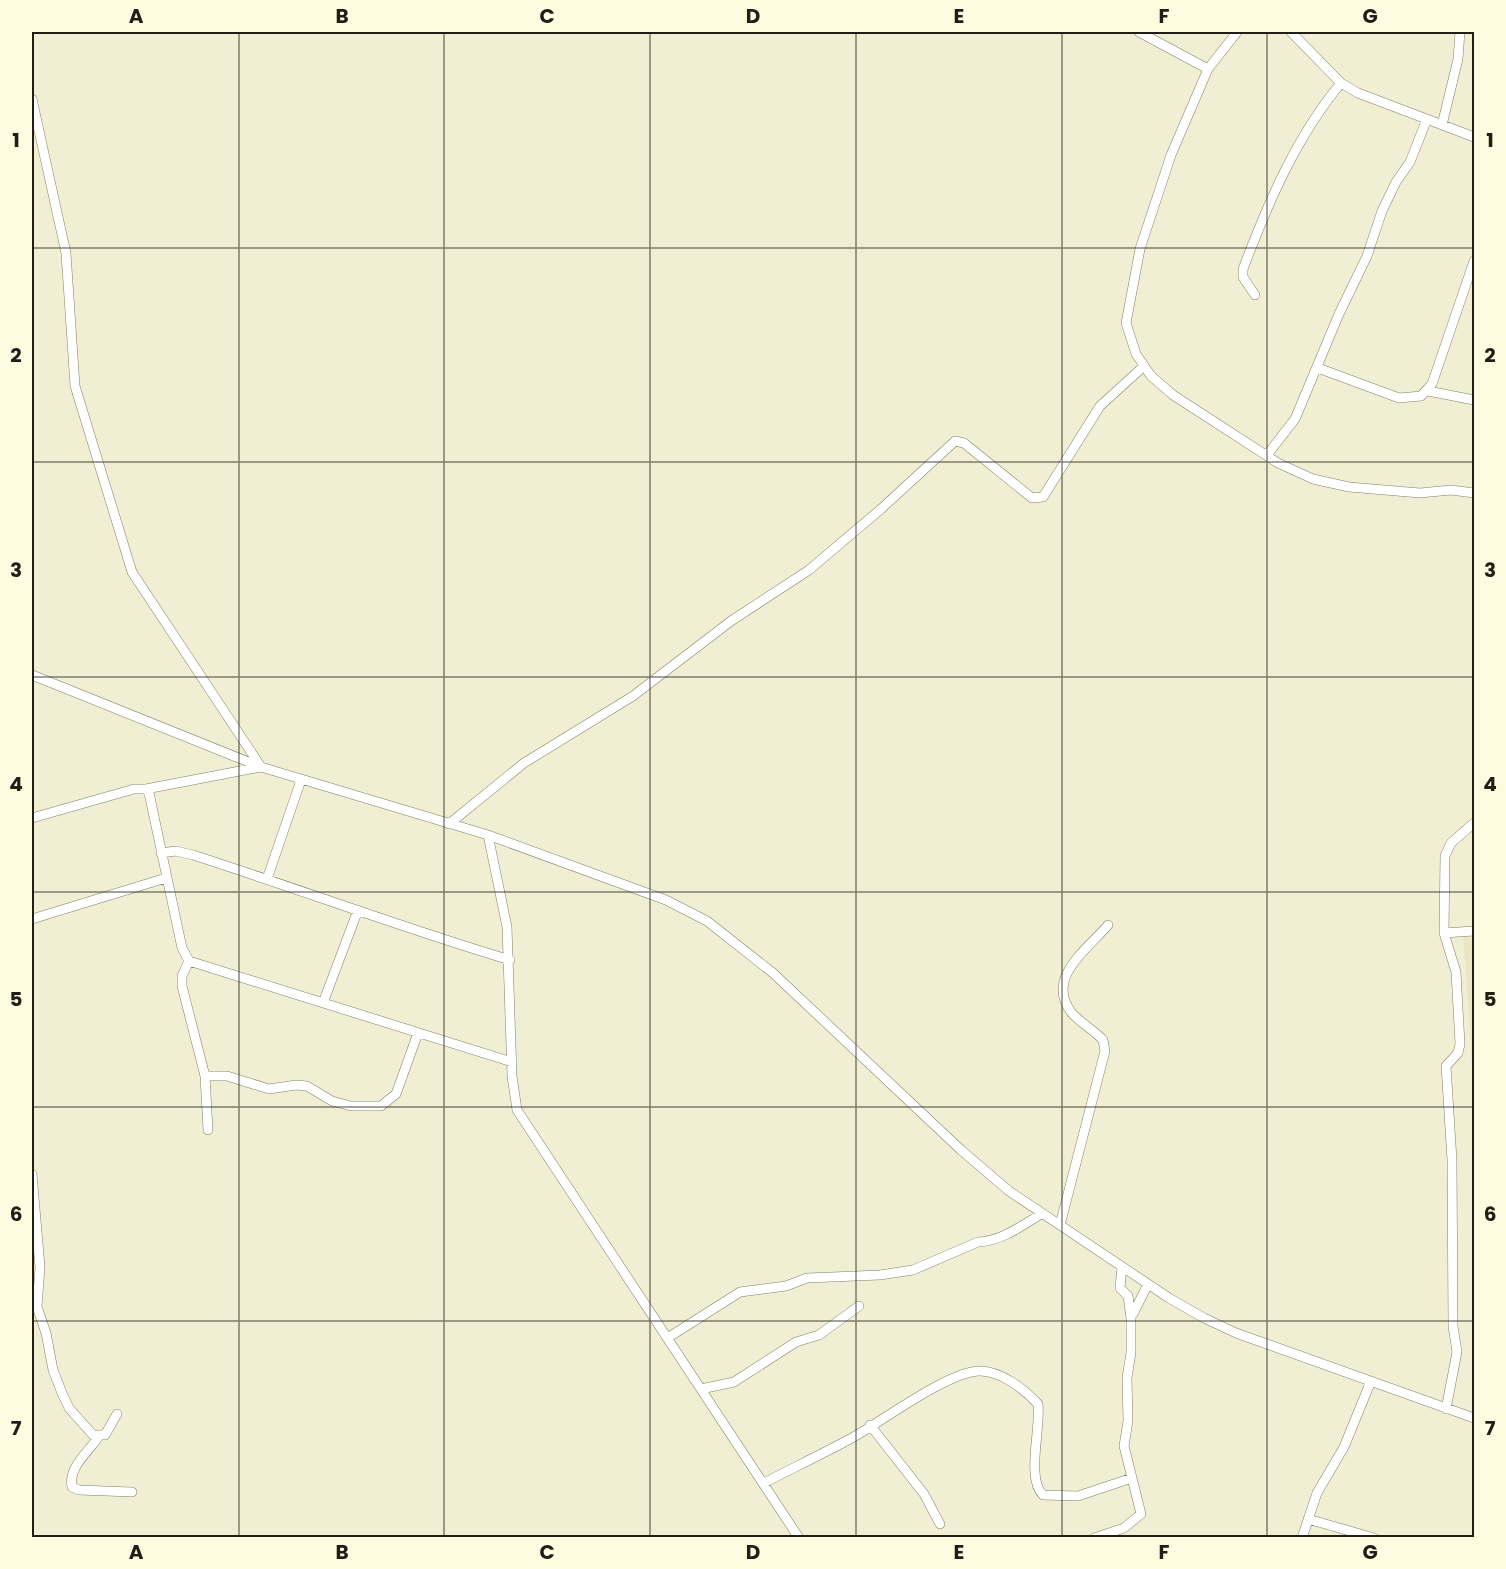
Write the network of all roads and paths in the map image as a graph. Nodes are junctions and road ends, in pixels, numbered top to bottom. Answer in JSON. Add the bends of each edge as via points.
{"nodes":[{"id":1,"x":1139,"y":32,"type":"edge"},
{"id":2,"x":1237,"y":32,"type":"edge"},
{"id":3,"x":1291,"y":32,"type":"edge"},
{"id":4,"x":1460,"y":32,"type":"edge"},
{"id":5,"x":1208,"y":69,"type":"junction"},
{"id":6,"x":1341,"y":83,"type":"junction"},
{"id":7,"x":32,"y":99,"type":"edge"},
{"id":8,"x":1427,"y":119,"type":"junction"},
{"id":9,"x":1442,"y":125,"type":"junction"},
{"id":10,"x":1474,"y":137,"type":"edge"},
{"id":11,"x":1474,"y":261,"type":"edge"},
{"id":12,"x":1255,"y":295,"type":"dead end"},
{"id":13,"x":1144,"y":366,"type":"junction"},
{"id":14,"x":1318,"y":368,"type":"junction"},
{"id":15,"x":1428,"y":391,"type":"junction"},
{"id":16,"x":1474,"y":400,"type":"edge"},
{"id":17,"x":1267,"y":455,"type":"junction"},
{"id":18,"x":1474,"y":493,"type":"edge"},
{"id":19,"x":32,"y":675,"type":"edge"},
{"id":20,"x":261,"y":767,"type":"junction"},
{"id":21,"x":301,"y":780,"type":"junction"},
{"id":22,"x":146,"y":789,"type":"junction"},
{"id":23,"x":32,"y":818,"type":"edge"},
{"id":24,"x":1474,"y":823,"type":"edge"},
{"id":25,"x":449,"y":824,"type":"junction"},
{"id":26,"x":488,"y":835,"type":"junction"},
{"id":27,"x":161,"y":853,"type":"junction"},
{"id":28,"x":166,"y":878,"type":"junction"},
{"id":29,"x":267,"y":879,"type":"junction"},
{"id":30,"x":358,"y":910,"type":"junction"},
{"id":31,"x":32,"y":919,"type":"edge"},
{"id":32,"x":1108,"y":925,"type":"dead end"},
{"id":33,"x":1474,"y":931,"type":"edge"},
{"id":34,"x":1444,"y":933,"type":"junction"},
{"id":35,"x":510,"y":960,"type":"junction"},
{"id":36,"x":189,"y":961,"type":"junction"},
{"id":37,"x":323,"y":1003,"type":"junction"},
{"id":38,"x":418,"y":1033,"type":"junction"},
{"id":39,"x":512,"y":1062,"type":"junction"},
{"id":40,"x":206,"y":1076,"type":"junction"},
{"id":41,"x":208,"y":1130,"type":"dead end"},
{"id":42,"x":32,"y":1174,"type":"edge"},
{"id":43,"x":1041,"y":1214,"type":"junction"},
{"id":44,"x":1060,"y":1225,"type":"junction"},
{"id":45,"x":1122,"y":1267,"type":"junction"},
{"id":46,"x":1148,"y":1284,"type":"junction"},
{"id":47,"x":859,"y":1306,"type":"dead end"},
{"id":48,"x":1131,"y":1318,"type":"junction"},
{"id":49,"x":669,"y":1337,"type":"junction"},
{"id":50,"x":1371,"y":1382,"type":"junction"},
{"id":51,"x":701,"y":1389,"type":"junction"},
{"id":52,"x":1446,"y":1409,"type":"junction"},
{"id":53,"x":117,"y":1414,"type":"dead end"},
{"id":54,"x":1474,"y":1418,"type":"edge"},
{"id":55,"x":870,"y":1425,"type":"junction"},
{"id":56,"x":99,"y":1436,"type":"junction"},
{"id":57,"x":1132,"y":1478,"type":"junction"},
{"id":58,"x":764,"y":1483,"type":"junction"},
{"id":59,"x":132,"y":1492,"type":"dead end"},
{"id":60,"x":1308,"y":1519,"type":"junction"},
{"id":61,"x":940,"y":1524,"type":"dead end"},
{"id":62,"x":799,"y":1538,"type":"edge"},
{"id":63,"x":1094,"y":1538,"type":"edge"},
{"id":64,"x":1302,"y":1538,"type":"edge"},
{"id":65,"x":1374,"y":1538,"type":"edge"}],
"edges":[{"from":1,"to":5,"type":"street"},
{"from":2,"to":5,"type":"street"},
{"from":3,"to":6,"type":"street"},
{"from":4,"to":9,"type":"street","via":[[1458,59]]},
{"from":5,"to":13,"type":"street","via":[[1171,155],[1130,289],[1126,323]]},
{"from":6,"to":8,"type":"street"},
{"from":6,"to":12,"type":"street","via":[[1312,122],[1263,216],[1243,269],[1243,277]]},
{"from":7,"to":20,"type":"street","via":[[66,253],[75,386],[132,572]]},
{"from":8,"to":9,"type":"street"},
{"from":8,"to":14,"type":"street","via":[[1410,162],[1382,211],[1367,256]]},
{"from":9,"to":10,"type":"street"},
{"from":11,"to":15,"type":"street"},
{"from":13,"to":17,"type":"street","via":[[1173,395]]},
{"from":13,"to":25,"type":"street","via":[[1100,406],[1043,497],[1032,498],[964,443],[955,441],[808,570],[731,621],[633,696],[524,764]]},
{"from":14,"to":15,"type":"street","via":[[1399,398],[1415,398]]},
{"from":14,"to":17,"type":"street","via":[[1295,419]]},
{"from":15,"to":16,"type":"street"},
{"from":17,"to":18,"type":"street","via":[[1313,479],[1349,487]]},
{"from":19,"to":20,"type":"street"},
{"from":20,"to":21,"type":"street"},
{"from":20,"to":22,"type":"street"},
{"from":21,"to":25,"type":"street"},
{"from":21,"to":29,"type":"street"},
{"from":22,"to":23,"type":"street"},
{"from":22,"to":27,"type":"street"},
{"from":24,"to":34,"type":"street","via":[[1446,852]]},
{"from":25,"to":26,"type":"street"},
{"from":26,"to":35,"type":"street","via":[[504,901]]},
{"from":26,"to":43,"type":"street","via":[[666,900],[723,932],[773,973],[960,1150]]},
{"from":27,"to":28,"type":"street"},
{"from":27,"to":29,"type":"street","via":[[193,855]]},
{"from":28,"to":31,"type":"street"},
{"from":28,"to":36,"type":"street","via":[[182,948]]},
{"from":29,"to":30,"type":"street"},
{"from":30,"to":35,"type":"street"},
{"from":30,"to":37,"type":"street"},
{"from":32,"to":44,"type":"street","via":[[1073,961],[1064,986],[1071,1012],[1103,1040],[1105,1051]]},
{"from":33,"to":34,"type":"street"},
{"from":34,"to":52,"type":"street","via":[[1456,972],[1460,1044],[1458,1053],[1446,1066],[1457,1352]]},
{"from":35,"to":39,"type":"street"},
{"from":36,"to":37,"type":"street"},
{"from":36,"to":40,"type":"street","via":[[182,986]]},
{"from":37,"to":38,"type":"street"},
{"from":38,"to":39,"type":"street"},
{"from":38,"to":40,"type":"street","via":[[396,1094],[381,1107],[332,1101],[307,1086],[269,1089],[227,1076]]},
{"from":39,"to":49,"type":"street","via":[[517,1110]]},
{"from":40,"to":41,"type":"street"},
{"from":42,"to":56,"type":"street","via":[[40,1267],[37,1307],[52,1370],[69,1408],[93,1435]]},
{"from":43,"to":44,"type":"street"},
{"from":43,"to":49,"type":"street","via":[[1009,1234],[978,1242],[913,1270],[807,1278],[776,1288],[740,1292]]},
{"from":44,"to":45,"type":"street"},
{"from":45,"to":46,"type":"street"},
{"from":45,"to":48,"type":"street","via":[[1120,1288],[1128,1296]]},
{"from":46,"to":48,"type":"street"},
{"from":46,"to":50,"type":"street","via":[[1236,1333]]},
{"from":47,"to":51,"type":"street","via":[[819,1335],[796,1342],[734,1382]]},
{"from":48,"to":57,"type":"street","via":[[1124,1446]]},
{"from":49,"to":51,"type":"street"},
{"from":50,"to":52,"type":"street"},
{"from":50,"to":60,"type":"street"},
{"from":51,"to":58,"type":"street"},
{"from":52,"to":54,"type":"street"},
{"from":53,"to":56,"type":"street","via":[[105,1435]]},
{"from":55,"to":57,"type":"street","via":[[963,1374],[995,1373],[1038,1404],[1035,1479],[1043,1495],[1078,1496]]},
{"from":55,"to":58,"type":"street"},
{"from":55,"to":61,"type":"street","via":[[924,1494]]},
{"from":56,"to":59,"type":"street","via":[[83,1454],[72,1487]]},
{"from":57,"to":63,"type":"street","via":[[1141,1514],[1124,1528]]},
{"from":58,"to":62,"type":"street"},
{"from":60,"to":64,"type":"street"},
{"from":60,"to":65,"type":"street"}]}
